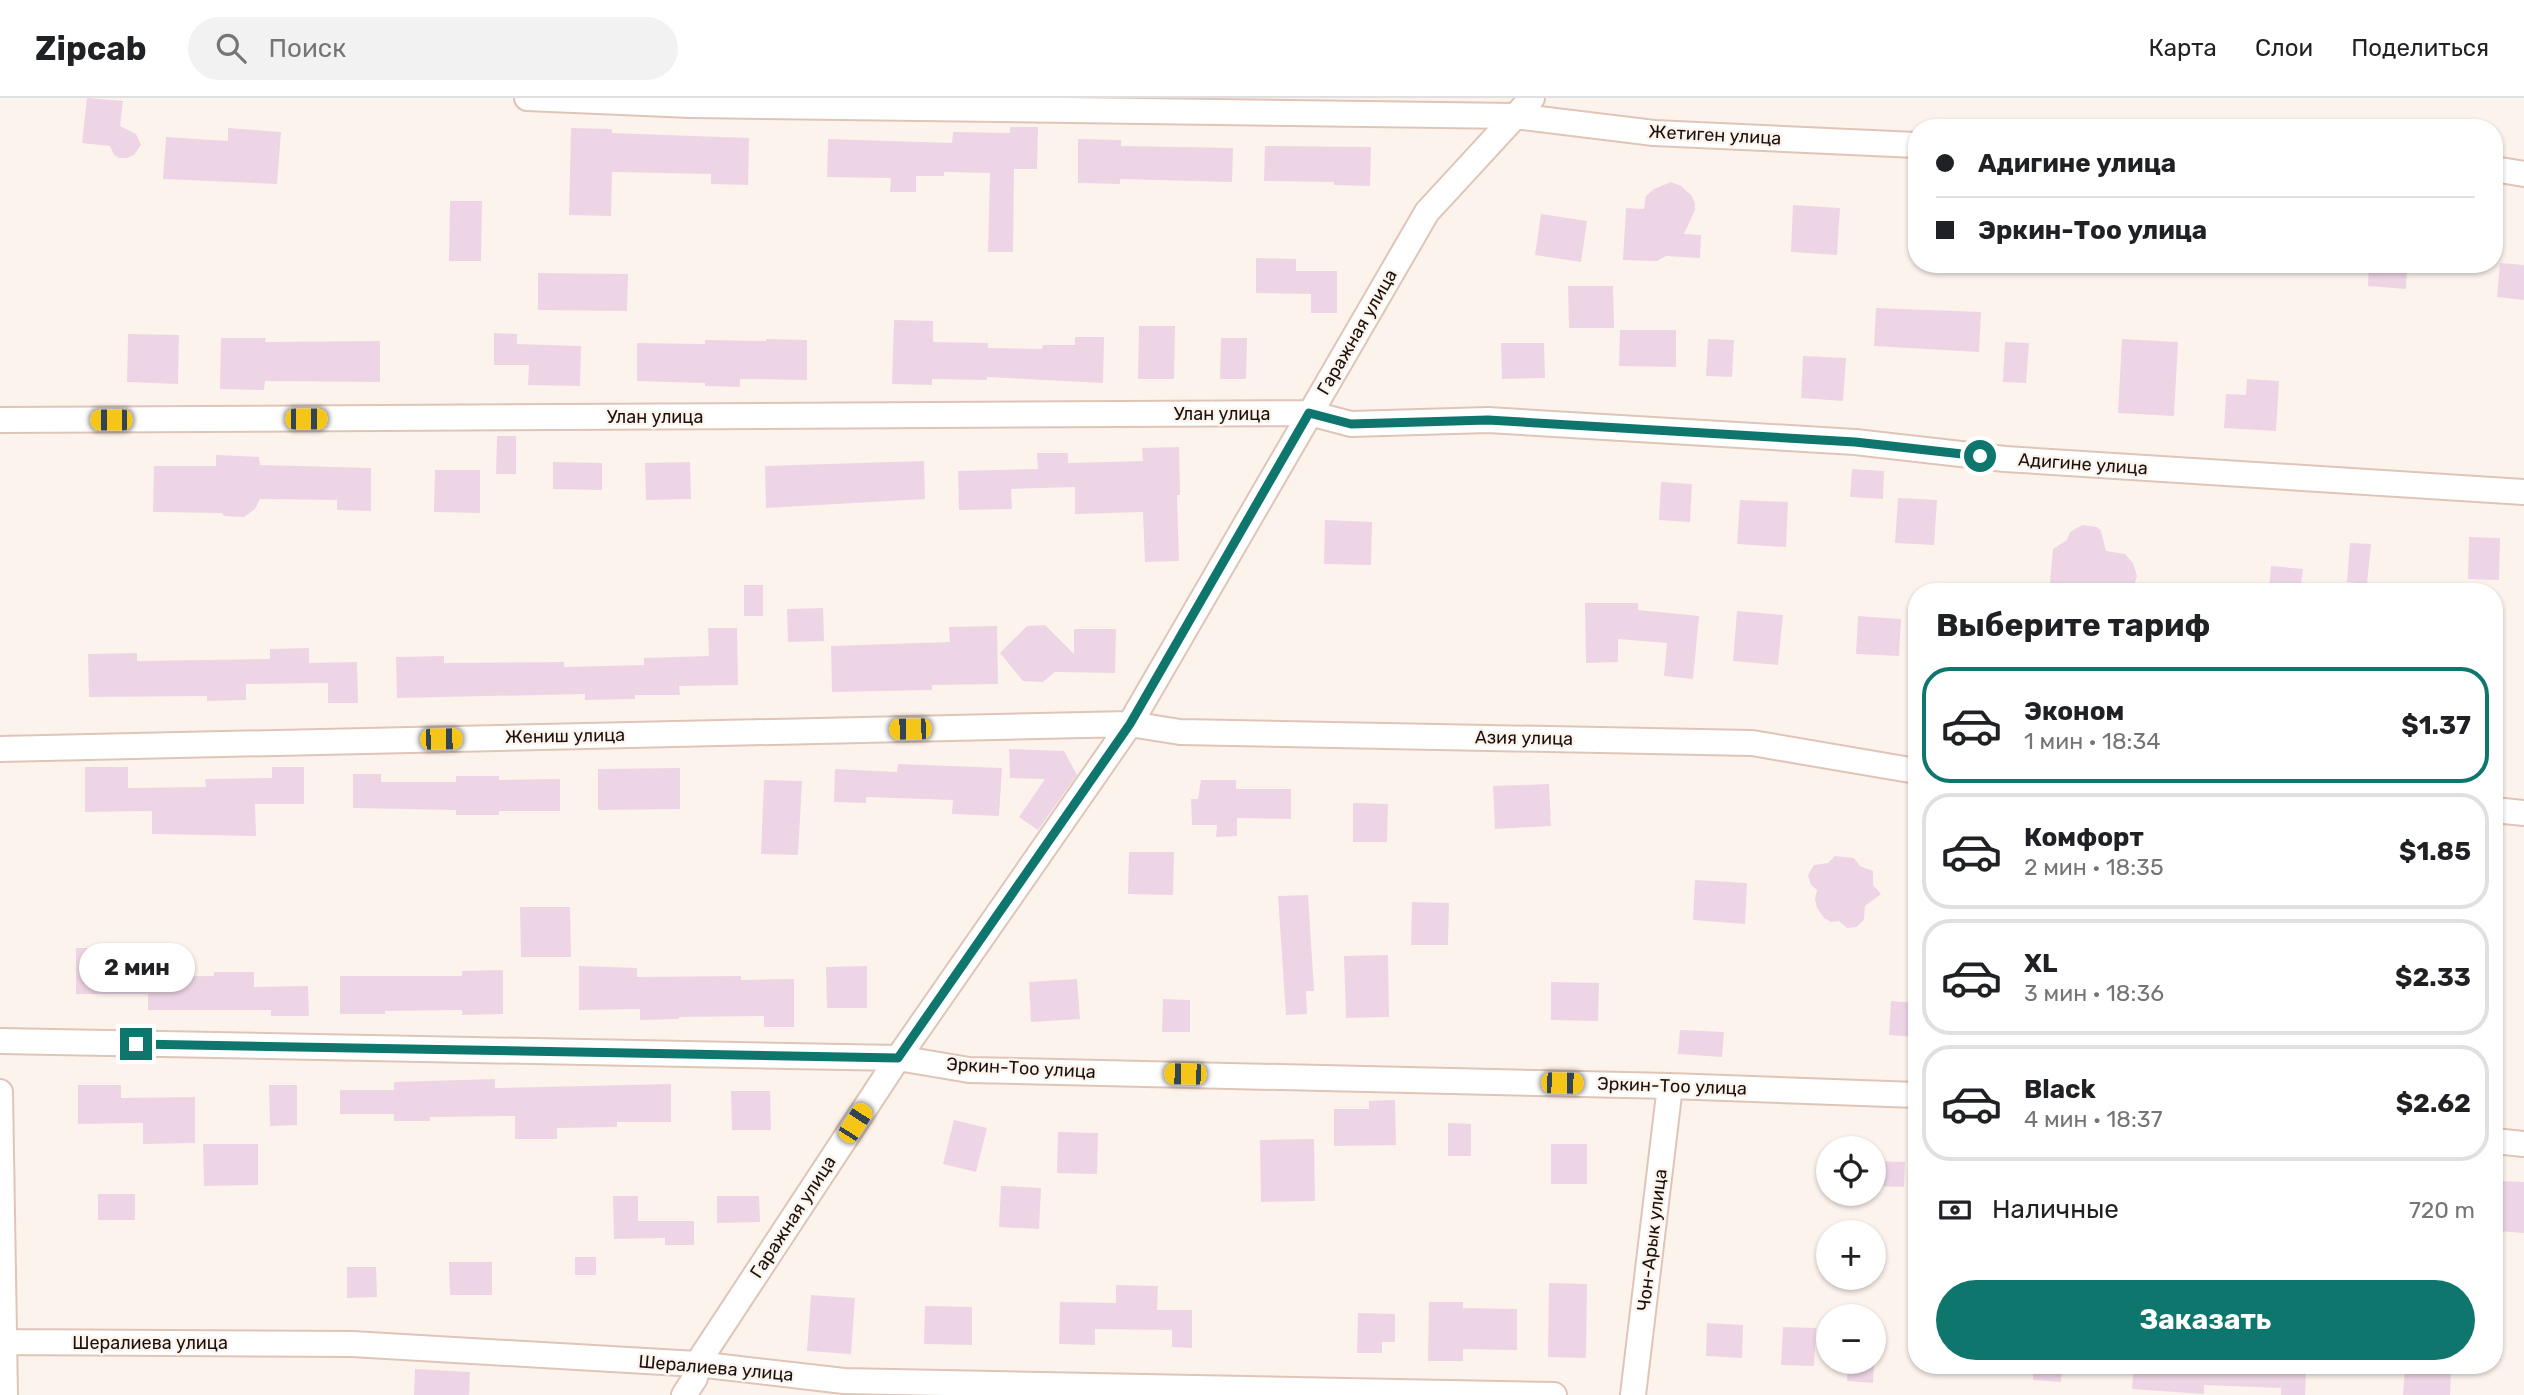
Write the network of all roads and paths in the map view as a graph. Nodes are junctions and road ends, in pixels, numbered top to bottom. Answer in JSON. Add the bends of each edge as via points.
{"nodes":[{"id":1,"x":527,"y":98,"type":"edge"},
{"id":2,"x":1523,"y":107,"type":"edge"},
{"id":3,"x":1908,"y":145,"type":"edge"},
{"id":4,"x":2503,"y":171,"type":"edge"},
{"id":5,"x":2524,"y":174,"type":"edge"},
{"id":6,"x":1309,"y":413,"type":"junction"},
{"id":7,"x":0,"y":420,"type":"edge"},
{"id":8,"x":2524,"y":492,"type":"edge"},
{"id":9,"x":1130,"y":724,"type":"junction"},
{"id":10,"x":0,"y":749,"type":"edge"},
{"id":11,"x":1908,"y":771,"type":"edge"},
{"id":12,"x":2503,"y":811,"type":"edge"},
{"id":13,"x":2524,"y":813,"type":"edge"},
{"id":14,"x":0,"y":1041,"type":"edge"},
{"id":15,"x":898,"y":1058,"type":"junction"},
{"id":16,"x":1670,"y":1086,"type":"junction"},
{"id":17,"x":0,"y":1092,"type":"edge"},
{"id":18,"x":1908,"y":1095,"type":"edge"},
{"id":19,"x":2503,"y":1142,"type":"edge"},
{"id":20,"x":2524,"y":1144,"type":"edge"},
{"id":21,"x":4,"y":1342,"type":"junction"},
{"id":22,"x":697,"y":1364,"type":"junction"},
{"id":23,"x":959,"y":1389,"type":"edge"},
{"id":24,"x":1253,"y":1392,"type":"edge"},
{"id":25,"x":5,"y":1395,"type":"edge"},
{"id":26,"x":684,"y":1395,"type":"edge"},
{"id":27,"x":1554,"y":1395,"type":"edge"},
{"id":28,"x":1633,"y":1395,"type":"edge"}],
"edges":[{"from":1,"to":2,"type":"street","name":"Жетиген улица","via":[[691,105]]},
{"from":2,"to":3,"type":"street","name":"Жетиген улица","via":[[1654,133]]},
{"from":2,"to":6,"type":"street","name":"Гаражная улица","via":[[1427,212]]},
{"from":4,"to":5,"type":"street"},
{"from":6,"to":7,"type":"street","name":"Улан улица"},
{"from":6,"to":8,"type":"street","name":"Адигине улица","via":[[1351,424],[1488,420]]},
{"from":6,"to":9,"type":"street","name":"Гаражная улица"},
{"from":9,"to":10,"type":"street","name":"Жениш улица"},
{"from":9,"to":11,"type":"street","name":"Азия улица","via":[[1180,732],[1752,743]]},
{"from":9,"to":15,"type":"street","name":"Гаражная улица"},
{"from":12,"to":13,"type":"street"},
{"from":14,"to":15,"type":"street","name":"Эркин-Тоо улица"},
{"from":15,"to":16,"type":"street","name":"Эркин-Тоо улица","via":[[969,1070]]},
{"from":15,"to":22,"type":"street","name":"Гаражная улица"},
{"from":16,"to":18,"type":"street","name":"Эркин-Тоо улица"},
{"from":16,"to":28,"type":"street","name":"Чон-Арык улица"},
{"from":17,"to":21,"type":"street"},
{"from":19,"to":20,"type":"street"},
{"from":21,"to":22,"type":"street","name":"Шералиева улица","via":[[352,1344]]},
{"from":21,"to":25,"type":"street"},
{"from":22,"to":23,"type":"street","name":"Шералиева улица"},
{"from":22,"to":26,"type":"street","name":"Гаражная улица","via":[[695,1378]]},
{"from":23,"to":24,"type":"street","name":"Шералиева улица"},
{"from":24,"to":27,"type":"street","name":"Шералиева улица"}]}
